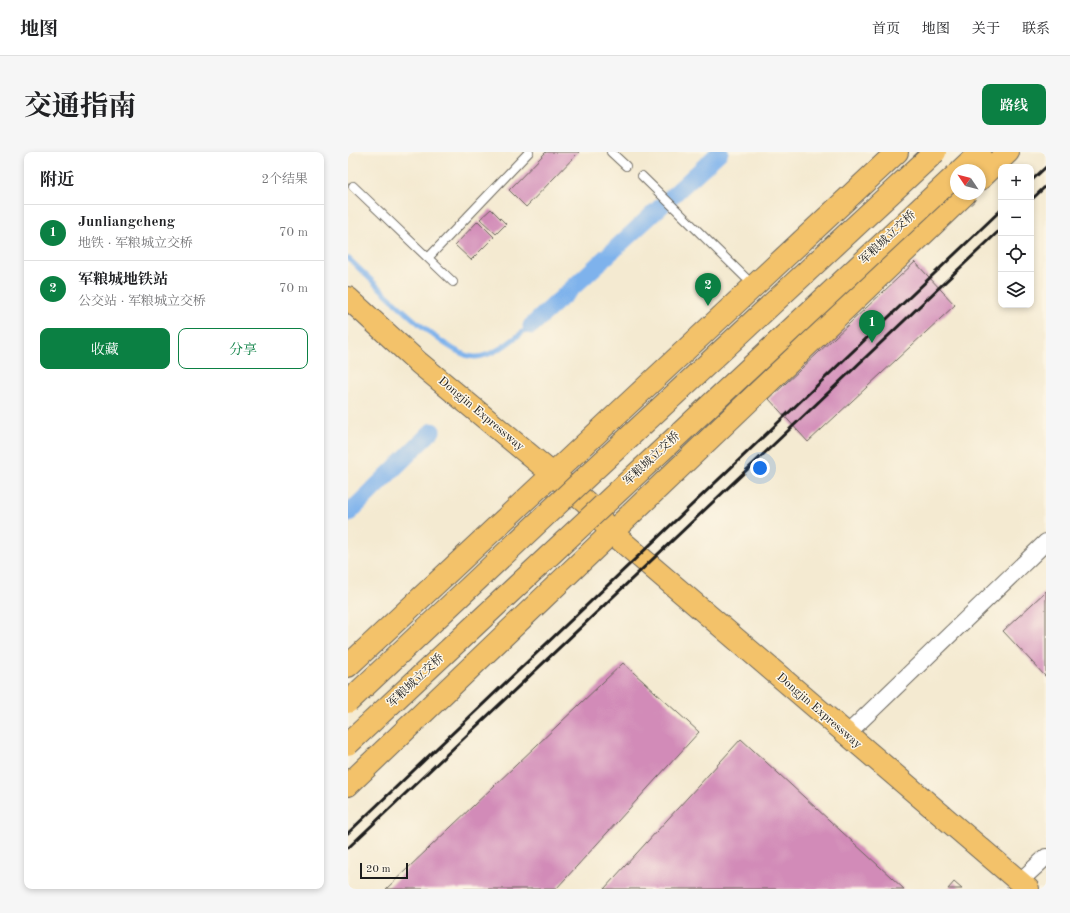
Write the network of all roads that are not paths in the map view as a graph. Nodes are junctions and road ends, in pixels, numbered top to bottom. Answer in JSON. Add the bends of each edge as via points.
{"nodes":[{"id":1,"x":529,"y":152,"type":"edge"},
{"id":2,"x":611,"y":152,"type":"edge"},
{"id":3,"x":897,"y":152,"type":"edge"},
{"id":4,"x":935,"y":152,"type":"edge"},
{"id":5,"x":980,"y":152,"type":"edge"},
{"id":6,"x":1008,"y":152,"type":"edge"},
{"id":7,"x":967,"y":164,"type":"edge"},
{"id":8,"x":626,"y":166,"type":"dead end"},
{"id":9,"x":986,"y":173,"type":"edge"},
{"id":10,"x":642,"y":176,"type":"dead end"},
{"id":11,"x":950,"y":181,"type":"edge"},
{"id":12,"x":353,"y":186,"type":"dead end"},
{"id":13,"x":959,"y":200,"type":"edge"},
{"id":14,"x":428,"y":258,"type":"junction"},
{"id":15,"x":453,"y":282,"type":"dead end"},
{"id":16,"x":755,"y":286,"type":"junction"},
{"id":17,"x":348,"y":298,"type":"edge"},
{"id":18,"x":348,"y":313,"type":"edge"},
{"id":19,"x":549,"y":480,"type":"junction"},
{"id":20,"x":611,"y":532,"type":"junction"},
{"id":21,"x":1046,"y":542,"type":"edge"},
{"id":22,"x":348,"y":666,"type":"edge"},
{"id":23,"x":348,"y":702,"type":"edge"},
{"id":24,"x":847,"y":734,"type":"junction"},
{"id":25,"x":348,"y":744,"type":"edge"},
{"id":26,"x":348,"y":785,"type":"edge"},
{"id":27,"x":1046,"y":857,"type":"edge"},
{"id":28,"x":1023,"y":886,"type":"edge"}],
"edges":[{"from":1,"to":14,"type":"lane"},
{"from":2,"to":8,"type":"lane"},
{"from":3,"to":16,"type":"main road"},
{"from":4,"to":23,"type":"main road","bridge":true},
{"from":5,"to":7,"type":"main road"},
{"from":6,"to":9,"type":"main road"},
{"from":10,"to":16,"type":"lane"},
{"from":11,"to":25,"type":"main road","name":"军粮城立交桥","bridge":true},
{"from":12,"to":14,"type":"lane"},
{"from":13,"to":20,"type":"main road"},
{"from":14,"to":15,"type":"lane"},
{"from":16,"to":19,"type":"main road"},
{"from":17,"to":19,"type":"main road","name":"Dongjin Expressway"},
{"from":18,"to":19,"type":"main road","name":"Dongjin Expressway","via":[[445,400]]},
{"from":19,"to":20,"type":"main road","name":"Dongjin Expressway","via":[[586,502]]},
{"from":19,"to":22,"type":"main road"},
{"from":20,"to":24,"type":"main road","name":"Dongjin Expressway"},
{"from":20,"to":26,"type":"main road"},
{"from":21,"to":24,"type":"street"},
{"from":24,"to":28,"type":"main road","name":"Dongjin Expressway"},
{"from":27,"to":28,"type":"street"}]}
